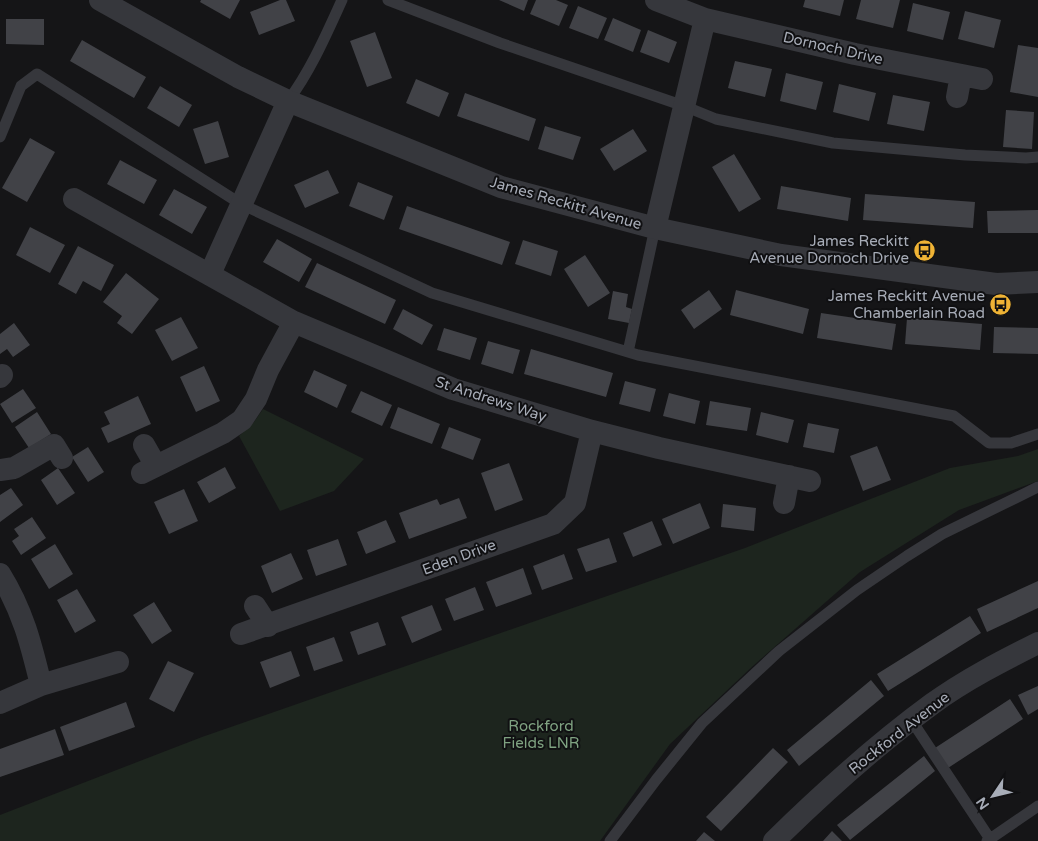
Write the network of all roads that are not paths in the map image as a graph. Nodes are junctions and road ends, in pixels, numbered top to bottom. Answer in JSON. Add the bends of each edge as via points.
{"nodes":[{"id":1,"x":100,"y":0,"type":"edge"},
{"id":2,"x":342,"y":0,"type":"edge"},
{"id":3,"x":388,"y":0,"type":"edge"},
{"id":4,"x":656,"y":0,"type":"edge"},
{"id":5,"x":705,"y":19,"type":"junction"},
{"id":6,"x":957,"y":97,"type":"dead end"},
{"id":7,"x":288,"y":101,"type":"junction"},
{"id":8,"x":684,"y":106,"type":"junction"},
{"id":9,"x":0,"y":136,"type":"edge"},
{"id":10,"x":1038,"y":157,"type":"edge"},
{"id":11,"x":74,"y":199,"type":"dead end"},
{"id":12,"x":241,"y":204,"type":"junction"},
{"id":13,"x":655,"y":228,"type":"junction"},
{"id":14,"x":210,"y":274,"type":"junction"},
{"id":15,"x":1038,"y":282,"type":"edge"},
{"id":16,"x":294,"y":322,"type":"junction"},
{"id":17,"x":628,"y":352,"type":"junction"},
{"id":18,"x":592,"y":431,"type":"junction"},
{"id":19,"x":1038,"y":434,"type":"edge"},
{"id":20,"x":144,"y":445,"type":"dead end"},
{"id":21,"x":62,"y":458,"type":"dead end"},
{"id":22,"x":0,"y":470,"type":"edge"},
{"id":23,"x":1038,"y":487,"type":"edge"},
{"id":24,"x":784,"y":503,"type":"dead end"},
{"id":25,"x":0,"y":574,"type":"edge"},
{"id":26,"x":255,"y":606,"type":"dead end"},
{"id":27,"x":268,"y":626,"type":"junction"},
{"id":28,"x":241,"y":634,"type":"dead end"},
{"id":29,"x":1038,"y":643,"type":"edge"},
{"id":30,"x":118,"y":662,"type":"dead end"},
{"id":31,"x":41,"y":685,"type":"junction"},
{"id":32,"x":0,"y":703,"type":"edge"},
{"id":33,"x":912,"y":720,"type":"junction"},
{"id":34,"x":1038,"y":806,"type":"edge"},
{"id":35,"x":988,"y":840,"type":"edge"},
{"id":36,"x":610,"y":841,"type":"edge"},
{"id":37,"x":774,"y":841,"type":"edge"}],
"edges":[{"from":1,"to":7,"type":"street","name":"James Reckitt Avenue","via":[[238,77]]},
{"from":2,"to":7,"type":"lane","via":[[312,63]]},
{"from":3,"to":8,"type":"lane","via":[[500,43]]},
{"from":4,"to":5,"type":"street","name":"Dornoch Drive"},
{"from":5,"to":6,"type":"street","name":"Dornoch Drive","via":[[971,77]]},
{"from":5,"to":8,"type":"street"},
{"from":7,"to":12,"type":"street"},
{"from":7,"to":13,"type":"street","name":"James Reckitt Avenue","via":[[501,187]]},
{"from":8,"to":10,"type":"lane","via":[[716,119],[832,143],[965,155]]},
{"from":8,"to":13,"type":"street"},
{"from":9,"to":12,"type":"lane","via":[[20,86],[37,74]]},
{"from":11,"to":14,"type":"street","name":"St Andrews Way"},
{"from":12,"to":14,"type":"street"},
{"from":12,"to":17,"type":"lane","via":[[432,293]]},
{"from":13,"to":15,"type":"street","name":"James Reckitt Avenue","via":[[781,256],[996,284]]},
{"from":13,"to":17,"type":"lane"},
{"from":14,"to":16,"type":"street","name":"St Andrews Way"},
{"from":16,"to":18,"type":"street","name":"St Andrews Way","via":[[453,389]]},
{"from":16,"to":20,"type":"street","via":[[256,399],[242,420],[149,470]]},
{"from":17,"to":19,"type":"lane","via":[[954,416],[989,443],[1011,443]]},
{"from":18,"to":24,"type":"street","name":"St Andrews Way","via":[[799,479]]},
{"from":18,"to":27,"type":"street","name":"Eden Drive","via":[[575,503],[553,524]]},
{"from":21,"to":22,"type":"street","via":[[54,445],[14,468]]},
{"from":23,"to":36,"type":"lane","via":[[942,534],[915,551],[857,590],[779,651],[702,723]]},
{"from":25,"to":31,"type":"street","via":[[29,634]]},
{"from":26,"to":27,"type":"street"},
{"from":27,"to":28,"type":"street","name":"Eden Drive"},
{"from":29,"to":33,"type":"street","name":"Rockford Avenue","via":[[998,662]]},
{"from":30,"to":31,"type":"street"},
{"from":31,"to":32,"type":"street"},
{"from":33,"to":35,"type":"lane"},
{"from":33,"to":37,"type":"street","name":"Rockford Avenue","via":[[826,790]]},
{"from":34,"to":35,"type":"lane"}]}
